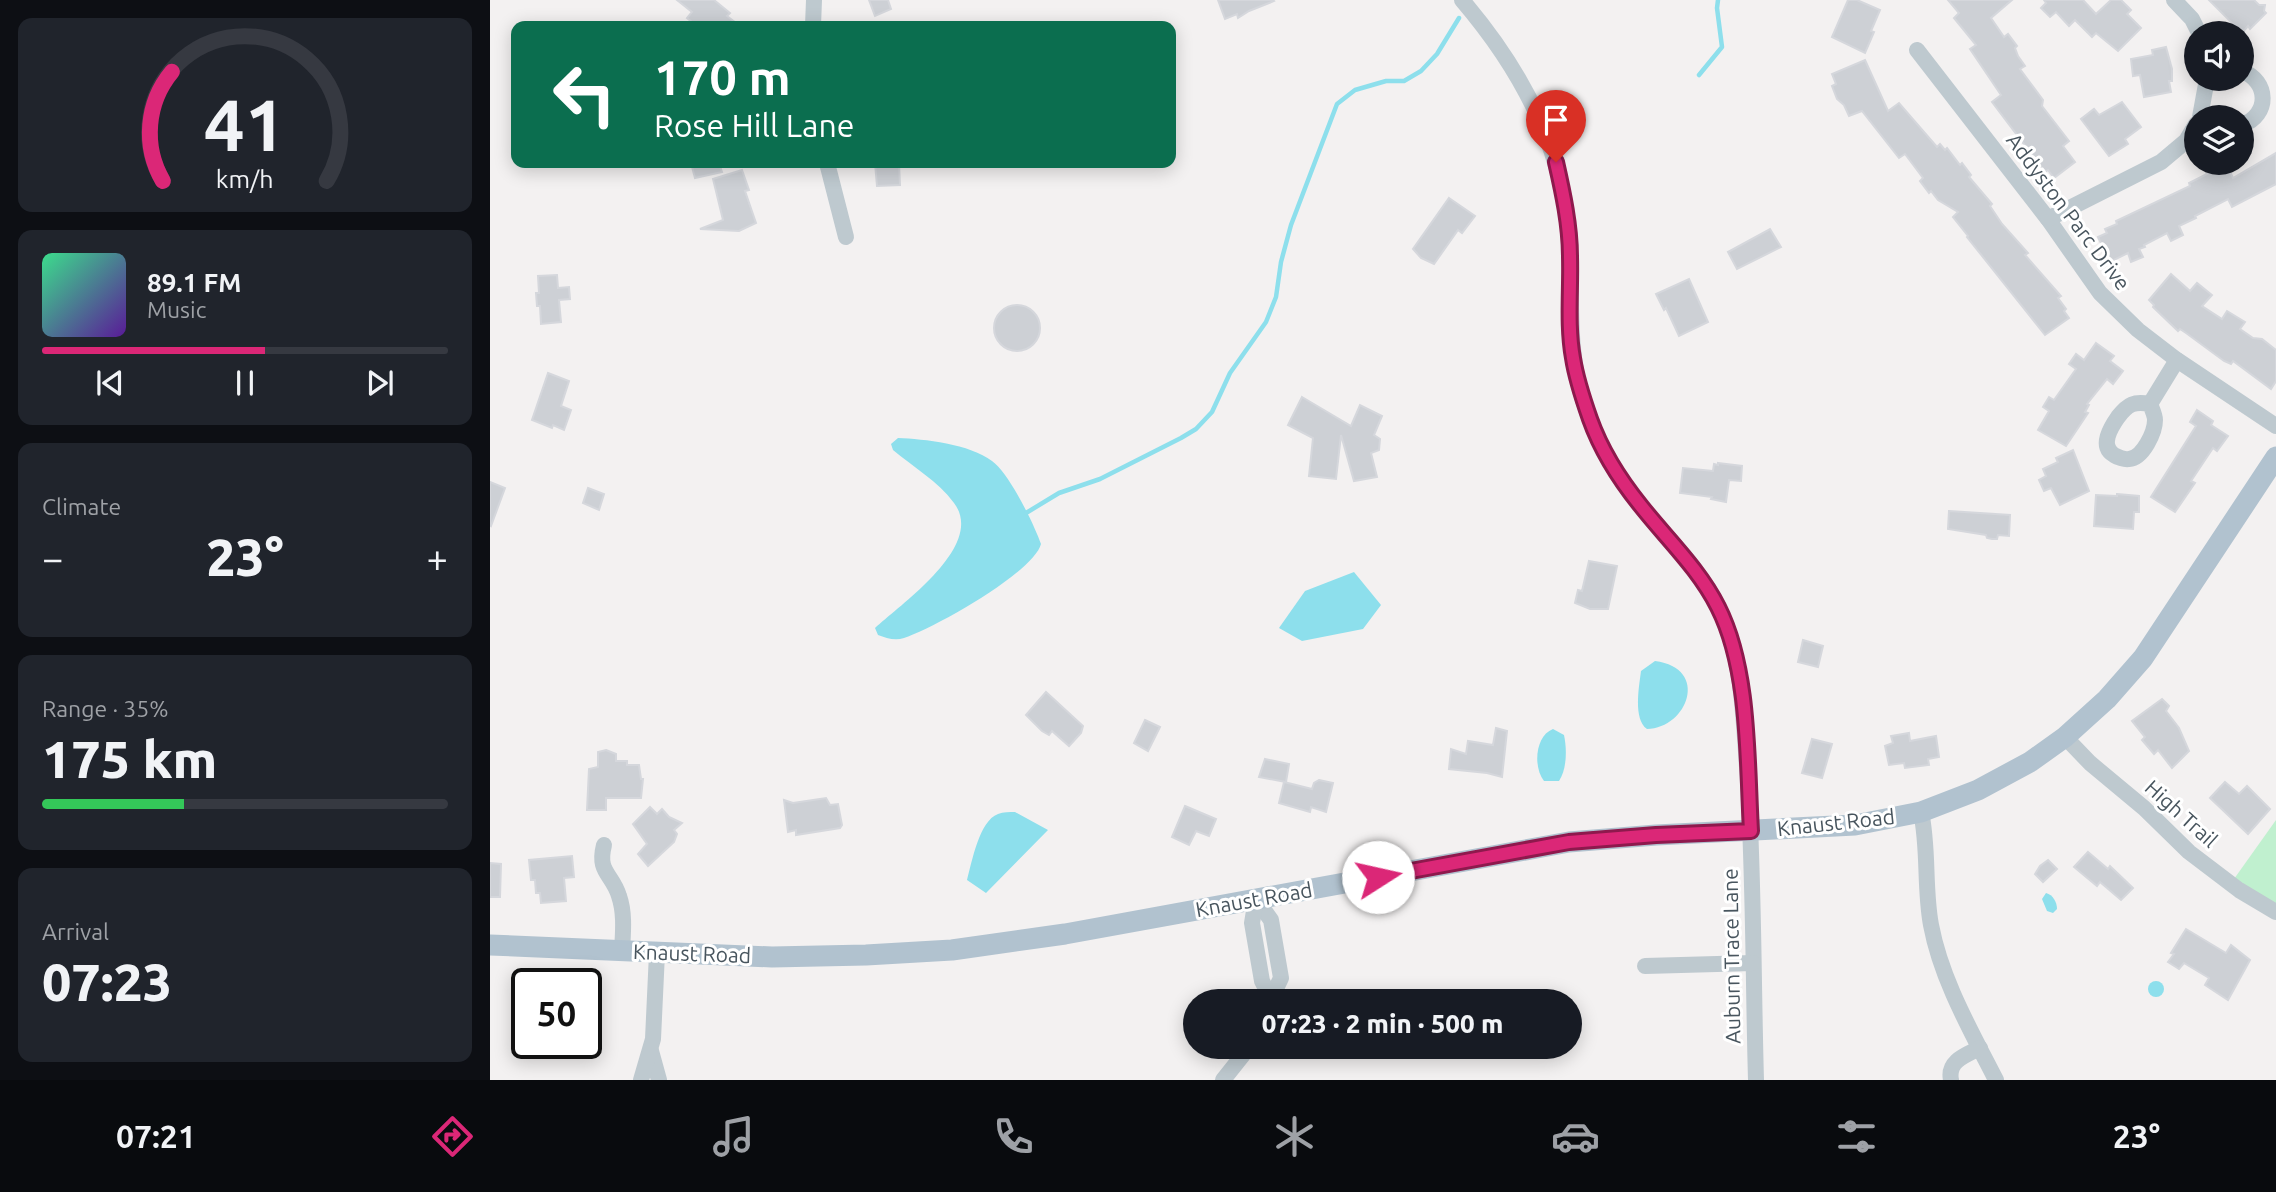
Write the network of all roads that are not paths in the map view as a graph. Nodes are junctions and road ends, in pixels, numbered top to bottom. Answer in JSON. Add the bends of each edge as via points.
{"nodes":[{"id":1,"x":814,"y":0,"type":"edge"},
{"id":2,"x":1462,"y":0,"type":"edge"},
{"id":3,"x":2174,"y":0,"type":"edge"},
{"id":4,"x":813,"y":21,"type":"edge"},
{"id":5,"x":2193,"y":21,"type":"edge"},
{"id":6,"x":1917,"y":50,"type":"dead end"},
{"id":7,"x":2254,"y":78,"type":"edge"},
{"id":8,"x":2254,"y":117,"type":"edge"},
{"id":9,"x":2184,"y":143,"type":"edge"},
{"id":10,"x":828,"y":168,"type":"edge"},
{"id":11,"x":2048,"y":219,"type":"junction"},
{"id":12,"x":846,"y":237,"type":"dead end"},
{"id":13,"x":2177,"y":360,"type":"junction"},
{"id":14,"x":2150,"y":404,"type":"dead end"},
{"id":15,"x":2276,"y":426,"type":"edge"},
{"id":16,"x":2276,"y":457,"type":"edge"},
{"id":17,"x":2065,"y":737,"type":"junction"},
{"id":18,"x":1921,"y":812,"type":"junction"},
{"id":19,"x":1751,"y":831,"type":"junction"},
{"id":20,"x":604,"y":845,"type":"dead end"},
{"id":21,"x":1256,"y":899,"type":"junction"},
{"id":22,"x":2276,"y":912,"type":"edge"},
{"id":23,"x":490,"y":945,"type":"edge"},
{"id":24,"x":622,"y":951,"type":"junction"},
{"id":25,"x":657,"y":953,"type":"junction"},
{"id":26,"x":1753,"y":962,"type":"junction"},
{"id":27,"x":1644,"y":966,"type":"dead end"},
{"id":28,"x":1276,"y":989,"type":"edge"},
{"id":29,"x":651,"y":1048,"type":"junction"},
{"id":30,"x":1980,"y":1048,"type":"junction"},
{"id":31,"x":1240,"y":1059,"type":"edge"},
{"id":32,"x":641,"y":1080,"type":"edge"},
{"id":33,"x":659,"y":1080,"type":"edge"},
{"id":34,"x":1223,"y":1080,"type":"edge"},
{"id":35,"x":1756,"y":1080,"type":"edge"},
{"id":36,"x":1951,"y":1080,"type":"edge"},
{"id":37,"x":1996,"y":1080,"type":"edge"}],
"edges":[{"from":1,"to":4,"type":"street"},
{"from":2,"to":19,"type":"street","name":"Auburn Trace Lane","via":[[1522,82],[1556,162],[1566,204],[1572,356],[1595,435],[1640,505],[1718,606],[1735,652]]},
{"from":3,"to":5,"type":"street"},
{"from":6,"to":11,"type":"street","name":"Addyston Parc Drive"},
{"from":7,"to":8,"type":"street","via":[[2264,100]]},
{"from":9,"to":11,"type":"street","via":[[2161,162]]},
{"from":10,"to":12,"type":"street"},
{"from":11,"to":13,"type":"street","name":"Addyston Parc Drive","via":[[2100,293]]},
{"from":13,"to":14,"type":"street"},
{"from":13,"to":15,"type":"street","name":"Addyston Parc Drive"},
{"from":16,"to":17,"type":"main road","name":"Knaust Road","via":[[2143,658],[2108,699]]},
{"from":17,"to":18,"type":"main road","name":"Knaust Road","via":[[2004,777]]},
{"from":17,"to":22,"type":"street","name":"High Trail","via":[[2189,852]]},
{"from":18,"to":19,"type":"main road","name":"Knaust Road","via":[[1855,825]]},
{"from":18,"to":30,"type":"street","via":[[1934,938]]},
{"from":19,"to":21,"type":"main road","name":"Knaust Road","via":[[1569,842]]},
{"from":19,"to":26,"type":"street","name":"Auburn Trace Lane"},
{"from":20,"to":24,"type":"street","via":[[601,860],[623,911]]},
{"from":21,"to":25,"type":"main road","name":"Knaust Road","via":[[1065,934],[931,951],[783,957]]},
{"from":21,"to":28,"type":"street","via":[[1271,920],[1281,978]]},
{"from":23,"to":24,"type":"main road","name":"Knaust Road"},
{"from":24,"to":25,"type":"main road","name":"Knaust Road"},
{"from":25,"to":29,"type":"street"},
{"from":26,"to":27,"type":"street"},
{"from":26,"to":35,"type":"street","name":"Auburn Trace Lane"},
{"from":29,"to":32,"type":"street"},
{"from":29,"to":33,"type":"street"},
{"from":30,"to":36,"type":"street","via":[[1953,1065]]},
{"from":30,"to":37,"type":"street"},
{"from":31,"to":34,"type":"street"}]}
